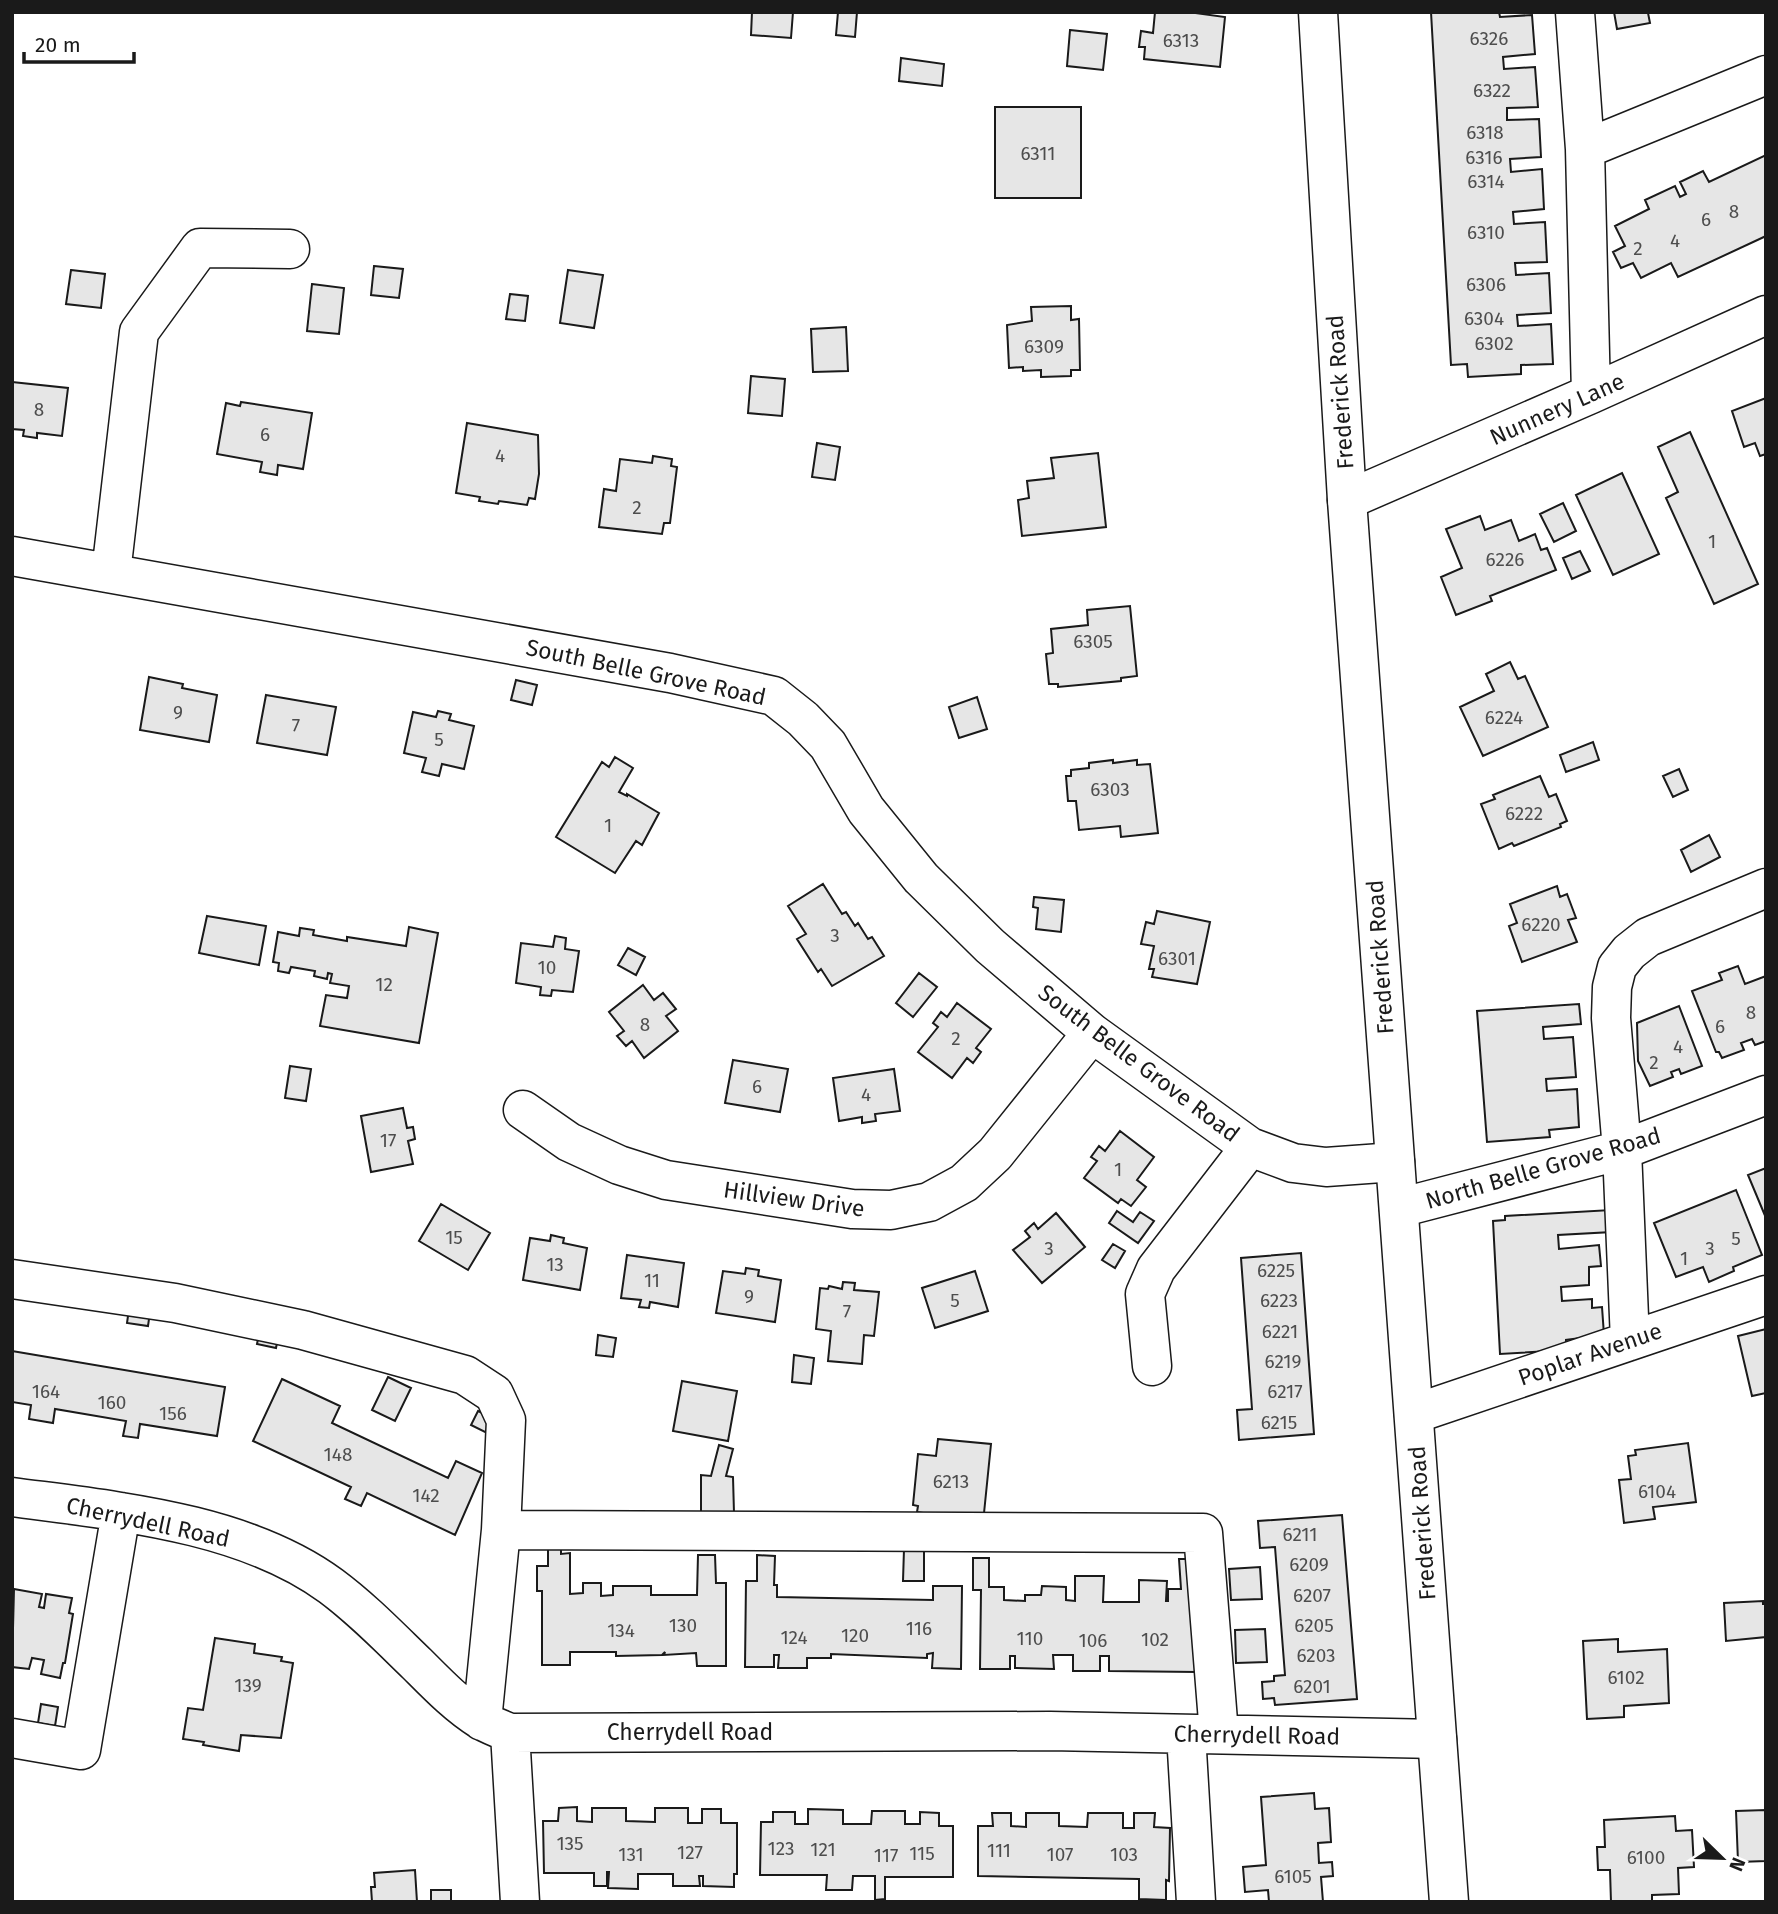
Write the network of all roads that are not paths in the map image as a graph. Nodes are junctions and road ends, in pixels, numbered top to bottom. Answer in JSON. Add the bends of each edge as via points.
{"nodes":[{"id":1,"x":1318,"y":12,"type":"edge"},
{"id":2,"x":1575,"y":12,"type":"edge"},
{"id":3,"x":1766,"y":75,"type":"edge"},
{"id":4,"x":1585,"y":149,"type":"junction"},
{"id":5,"x":290,"y":249,"type":"dead end"},
{"id":6,"x":1766,"y":315,"type":"edge"},
{"id":7,"x":1591,"y":394,"type":"junction"},
{"id":8,"x":1347,"y":500,"type":"junction"},
{"id":9,"x":12,"y":556,"type":"edge"},
{"id":10,"x":111,"y":573,"type":"junction"},
{"id":11,"x":1766,"y":888,"type":"edge"},
{"id":12,"x":1092,"y":1033,"type":"junction"},
{"id":13,"x":1766,"y":1095,"type":"edge"},
{"id":14,"x":523,"y":1110,"type":"dead end"},
{"id":15,"x":1250,"y":1147,"type":"junction"},
{"id":16,"x":1622,"y":1150,"type":"junction"},
{"id":17,"x":1395,"y":1162,"type":"junction"},
{"id":18,"x":1399,"y":1208,"type":"junction"},
{"id":19,"x":12,"y":1279,"type":"edge"},
{"id":20,"x":1766,"y":1295,"type":"edge"},
{"id":21,"x":1630,"y":1340,"type":"junction"},
{"id":22,"x":1152,"y":1366,"type":"dead end"},
{"id":23,"x":1414,"y":1414,"type":"junction"},
{"id":24,"x":12,"y":1497,"type":"edge"},
{"id":25,"x":121,"y":1512,"type":"junction"},
{"id":26,"x":502,"y":1530,"type":"junction"},
{"id":27,"x":496,"y":1727,"type":"junction"},
{"id":28,"x":1202,"y":1734,"type":"junction"},
{"id":29,"x":12,"y":1738,"type":"edge"},
{"id":30,"x":1437,"y":1739,"type":"junction"},
{"id":31,"x":520,"y":1902,"type":"edge"},
{"id":32,"x":1196,"y":1902,"type":"edge"},
{"id":33,"x":1450,"y":1902,"type":"edge"}],
"edges":[{"from":1,"to":8,"type":"street","name":"Frederick Road"},
{"from":2,"to":4,"type":"street"},
{"from":3,"to":4,"type":"street"},
{"from":4,"to":7,"type":"street"},
{"from":5,"to":10,"type":"street","via":[[200,248],[139,332]]},
{"from":6,"to":7,"type":"street","name":"Nunnery Lane"},
{"from":7,"to":8,"type":"street","name":"Nunnery Lane"},
{"from":8,"to":17,"type":"street","name":"Frederick Road"},
{"from":9,"to":10,"type":"street","name":"South Belle Grove Road"},
{"from":10,"to":12,"type":"street","name":"South Belle Grove Road","via":[[670,673],[774,696],[828,745],[866,810],[921,878],[990,946]]},
{"from":11,"to":16,"type":"street","via":[[1648,937],[1617,967],[1611,1018]]},
{"from":12,"to":14,"type":"street","name":"Hillview Drive","via":[[995,1154],[964,1183],[929,1202],[891,1210],[852,1209],[666,1180],[569,1142]]},
{"from":12,"to":15,"type":"street","name":"South Belle Grove Road"},
{"from":13,"to":16,"type":"street","name":"North Belle Grove Road"},
{"from":15,"to":17,"type":"street","name":"South Belle Grove Road","via":[[1293,1163],[1326,1167]]},
{"from":15,"to":22,"type":"street","via":[[1156,1269],[1145,1294]]},
{"from":16,"to":18,"type":"street","name":"North Belle Grove Road"},
{"from":16,"to":21,"type":"street"},
{"from":17,"to":18,"type":"street","name":"Frederick Road"},
{"from":18,"to":23,"type":"street","name":"Frederick Road"},
{"from":19,"to":26,"type":"street","via":[[175,1303],[303,1330],[465,1376],[494,1394],[506,1420]]},
{"from":20,"to":21,"type":"street","name":"Poplar Avenue"},
{"from":21,"to":23,"type":"street","name":"Poplar Avenue"},
{"from":23,"to":30,"type":"street","name":"Frederick Road"},
{"from":24,"to":25,"type":"street","name":"Cherrydell Road"},
{"from":25,"to":27,"type":"street","name":"Cherrydell Road","via":[[246,1542],[292,1562],[329,1585],[377,1624],[453,1699]]},
{"from":25,"to":29,"type":"street","via":[[80,1750]]},
{"from":26,"to":27,"type":"street"},
{"from":26,"to":28,"type":"street","via":[[1203,1533]]},
{"from":27,"to":28,"type":"street","name":"Cherrydell Road"},
{"from":27,"to":31,"type":"street"},
{"from":28,"to":30,"type":"street","name":"Cherrydell Road"},
{"from":28,"to":32,"type":"street"},
{"from":30,"to":33,"type":"street","name":"Frederick Road"}]}
